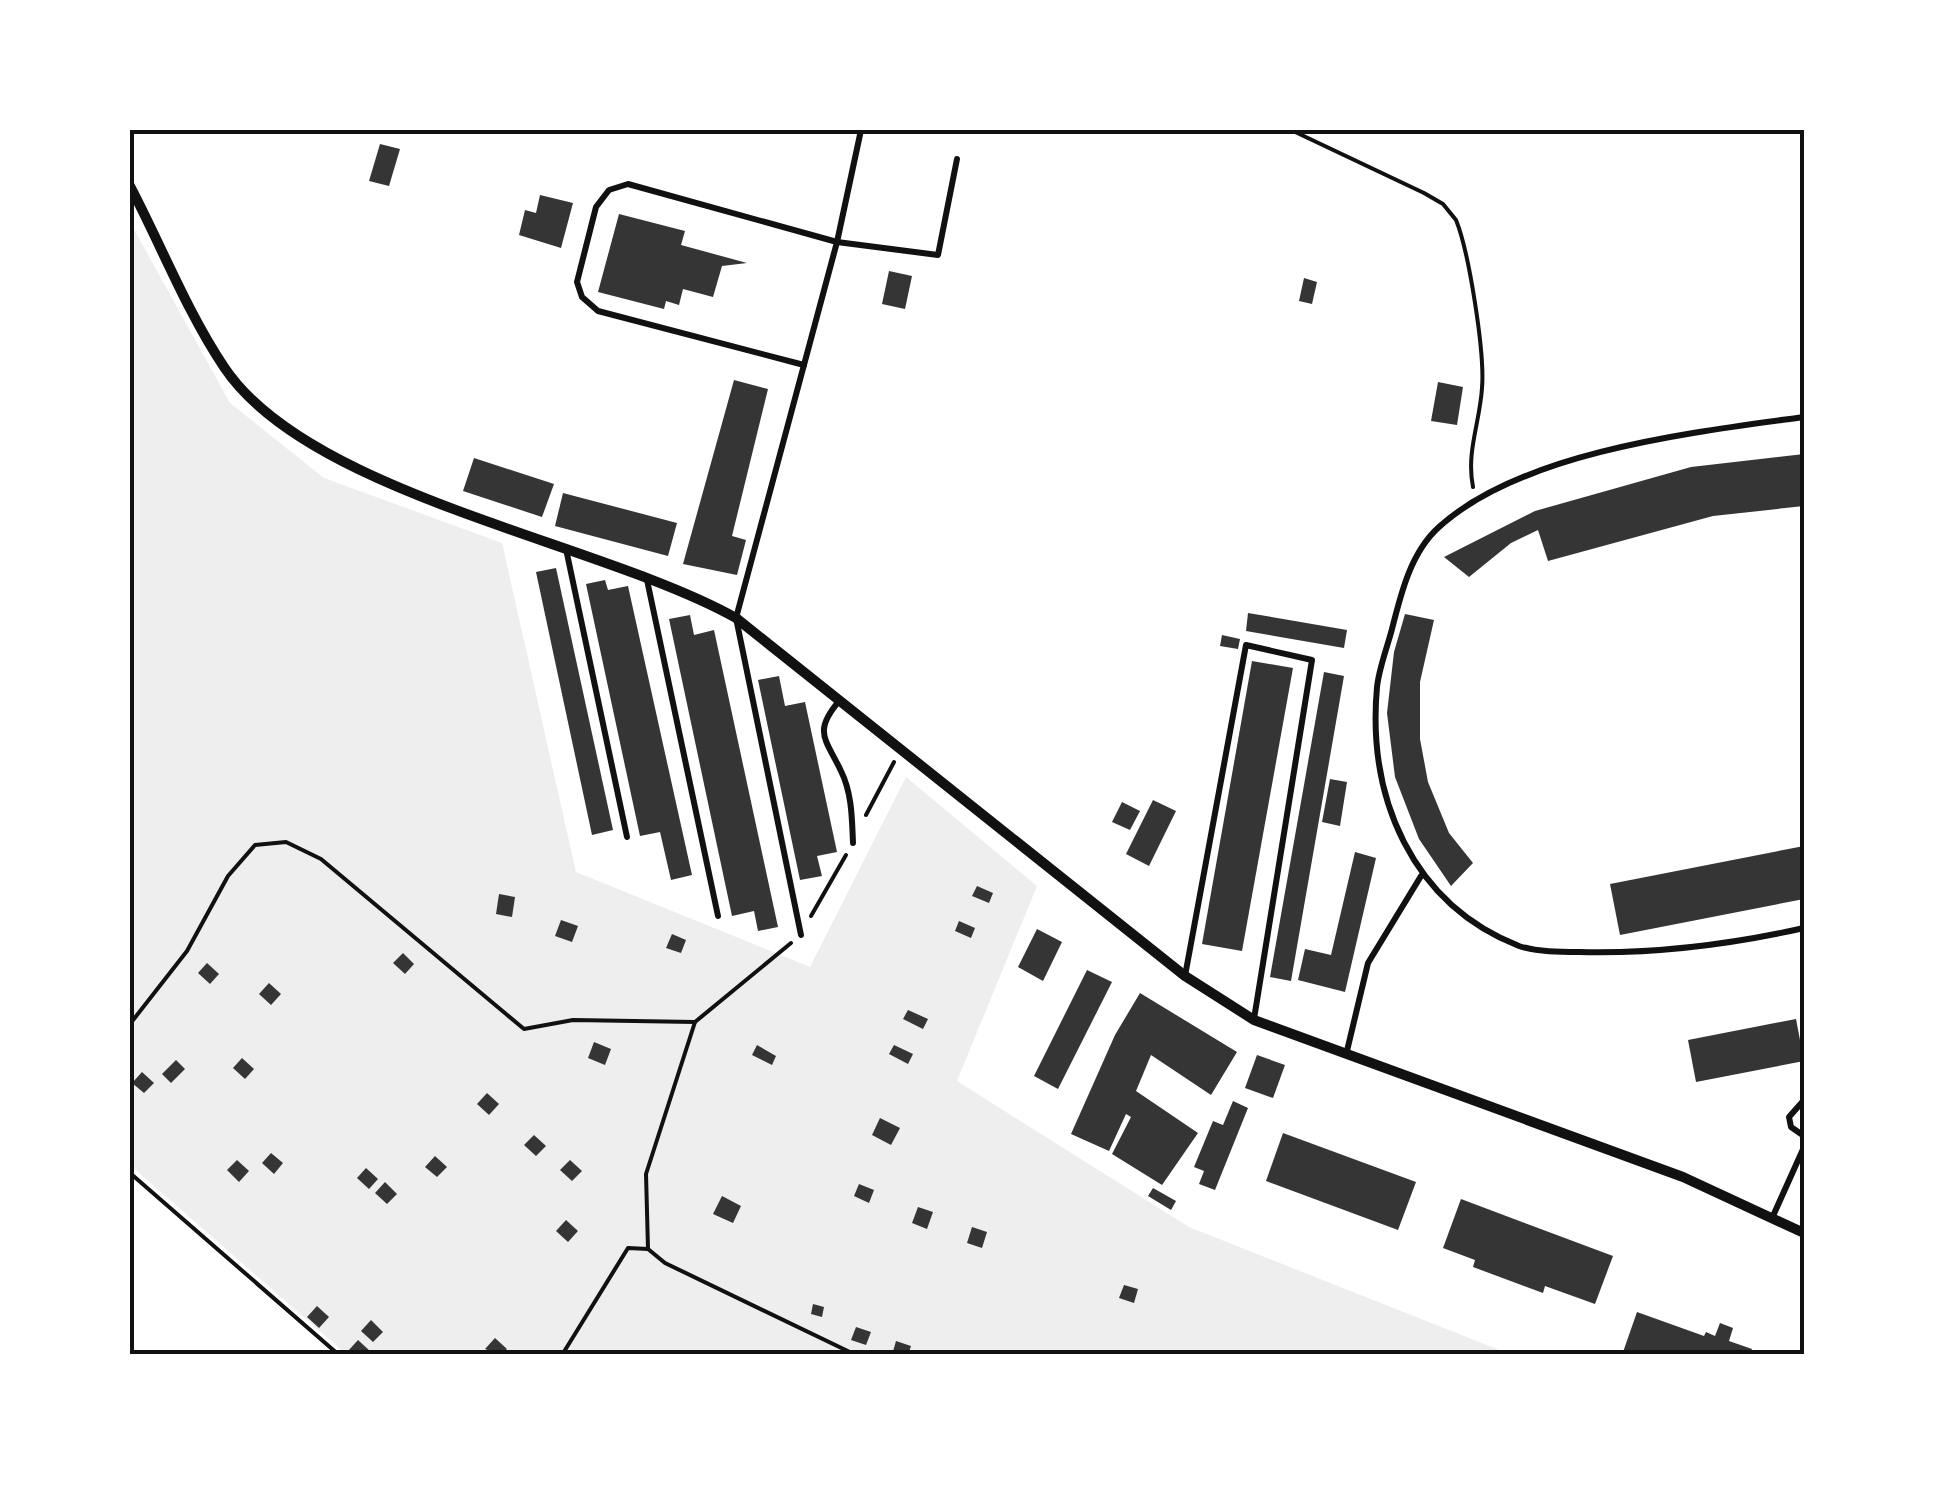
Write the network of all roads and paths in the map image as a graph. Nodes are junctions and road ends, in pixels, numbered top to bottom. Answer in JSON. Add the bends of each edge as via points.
{"nodes":[{"id":1,"x":862,"y":130,"type":"edge"},
{"id":2,"x":1291,"y":130,"type":"edge"},
{"id":3,"x":956,"y":159,"type":"dead end"},
{"id":4,"x":130,"y":186,"type":"edge"},
{"id":5,"x":837,"y":242,"type":"junction"},
{"id":6,"x":804,"y":365,"type":"junction"},
{"id":7,"x":1804,"y":417,"type":"edge"},
{"id":8,"x":1477,"y":500,"type":"junction"},
{"id":9,"x":566,"y":548,"type":"junction"},
{"id":10,"x":646,"y":578,"type":"junction"},
{"id":11,"x":736,"y":618,"type":"junction"},
{"id":12,"x":841,"y":700,"type":"junction"},
{"id":13,"x":905,"y":751,"type":"junction"},
{"id":14,"x":627,"y":836,"type":"dead end"},
{"id":15,"x":853,"y":842,"type":"junction"},
{"id":16,"x":1422,"y":876,"type":"junction"},
{"id":17,"x":718,"y":916,"type":"dead end"},
{"id":18,"x":1804,"y":928,"type":"edge"},
{"id":19,"x":801,"y":934,"type":"junction"},
{"id":20,"x":1185,"y":976,"type":"junction"},
{"id":21,"x":1254,"y":1020,"type":"junction"},
{"id":22,"x":695,"y":1022,"type":"junction"},
{"id":23,"x":130,"y":1024,"type":"edge"},
{"id":24,"x":1346,"y":1056,"type":"junction"},
{"id":25,"x":1804,"y":1100,"type":"edge"},
{"id":26,"x":1804,"y":1136,"type":"edge"},
{"id":27,"x":1804,"y":1147,"type":"edge"},
{"id":28,"x":130,"y":1173,"type":"edge"},
{"id":29,"x":1773,"y":1216,"type":"junction"},
{"id":30,"x":1804,"y":1232,"type":"edge"},
{"id":31,"x":648,"y":1249,"type":"junction"},
{"id":32,"x":338,"y":1355,"type":"edge"},
{"id":33,"x":562,"y":1355,"type":"edge"},
{"id":34,"x":856,"y":1355,"type":"edge"}],
"edges":[{"from":1,"to":5,"type":"lane"},
{"from":2,"to":8,"type":"path","via":[[1424,193],[1456,220],[1481,362],[1470,457]]},
{"from":3,"to":5,"type":"lane","via":[[938,255]]},
{"from":4,"to":9,"type":"street","via":[[224,368],[268,412],[341,460]]},
{"from":5,"to":6,"type":"lane"},
{"from":5,"to":6,"type":"lane","via":[[628,184],[609,190],[596,207],[577,282],[598,311]]},
{"from":6,"to":11,"type":"lane"},
{"from":7,"to":8,"type":"lane","via":[[1601,452]]},
{"from":8,"to":16,"type":"lane","via":[[1437,528],[1411,566],[1378,686],[1378,750],[1388,803]]},
{"from":9,"to":10,"type":"street"},
{"from":9,"to":14,"type":"lane"},
{"from":10,"to":11,"type":"street"},
{"from":10,"to":17,"type":"lane"},
{"from":11,"to":12,"type":"street"},
{"from":11,"to":19,"type":"lane"},
{"from":12,"to":13,"type":"street"},
{"from":12,"to":15,"type":"lane","via":[[825,718],[824,734],[842,771]]},
{"from":13,"to":15,"type":"path","via":[[886,770]]},
{"from":13,"to":20,"type":"street"},
{"from":15,"to":19,"type":"path"},
{"from":16,"to":18,"type":"lane","via":[[1442,900],[1521,947],[1632,954],[1720,947]]},
{"from":16,"to":24,"type":"lane","via":[[1368,963]]},
{"from":19,"to":22,"type":"path"},
{"from":20,"to":21,"type":"street"},
{"from":20,"to":21,"type":"lane","via":[[1246,646],[1312,660]]},
{"from":21,"to":24,"type":"street"},
{"from":22,"to":23,"type":"path","via":[[573,1020],[524,1029],[321,859],[286,842],[255,845],[228,876],[187,951]]},
{"from":22,"to":31,"type":"path","via":[[646,1174]]},
{"from":24,"to":29,"type":"street"},
{"from":25,"to":26,"type":"lane","via":[[1789,1116]]},
{"from":27,"to":29,"type":"lane"},
{"from":28,"to":32,"type":"path"},
{"from":29,"to":30,"type":"street"},
{"from":31,"to":33,"type":"path","via":[[628,1248]]},
{"from":31,"to":34,"type":"path"}]}
